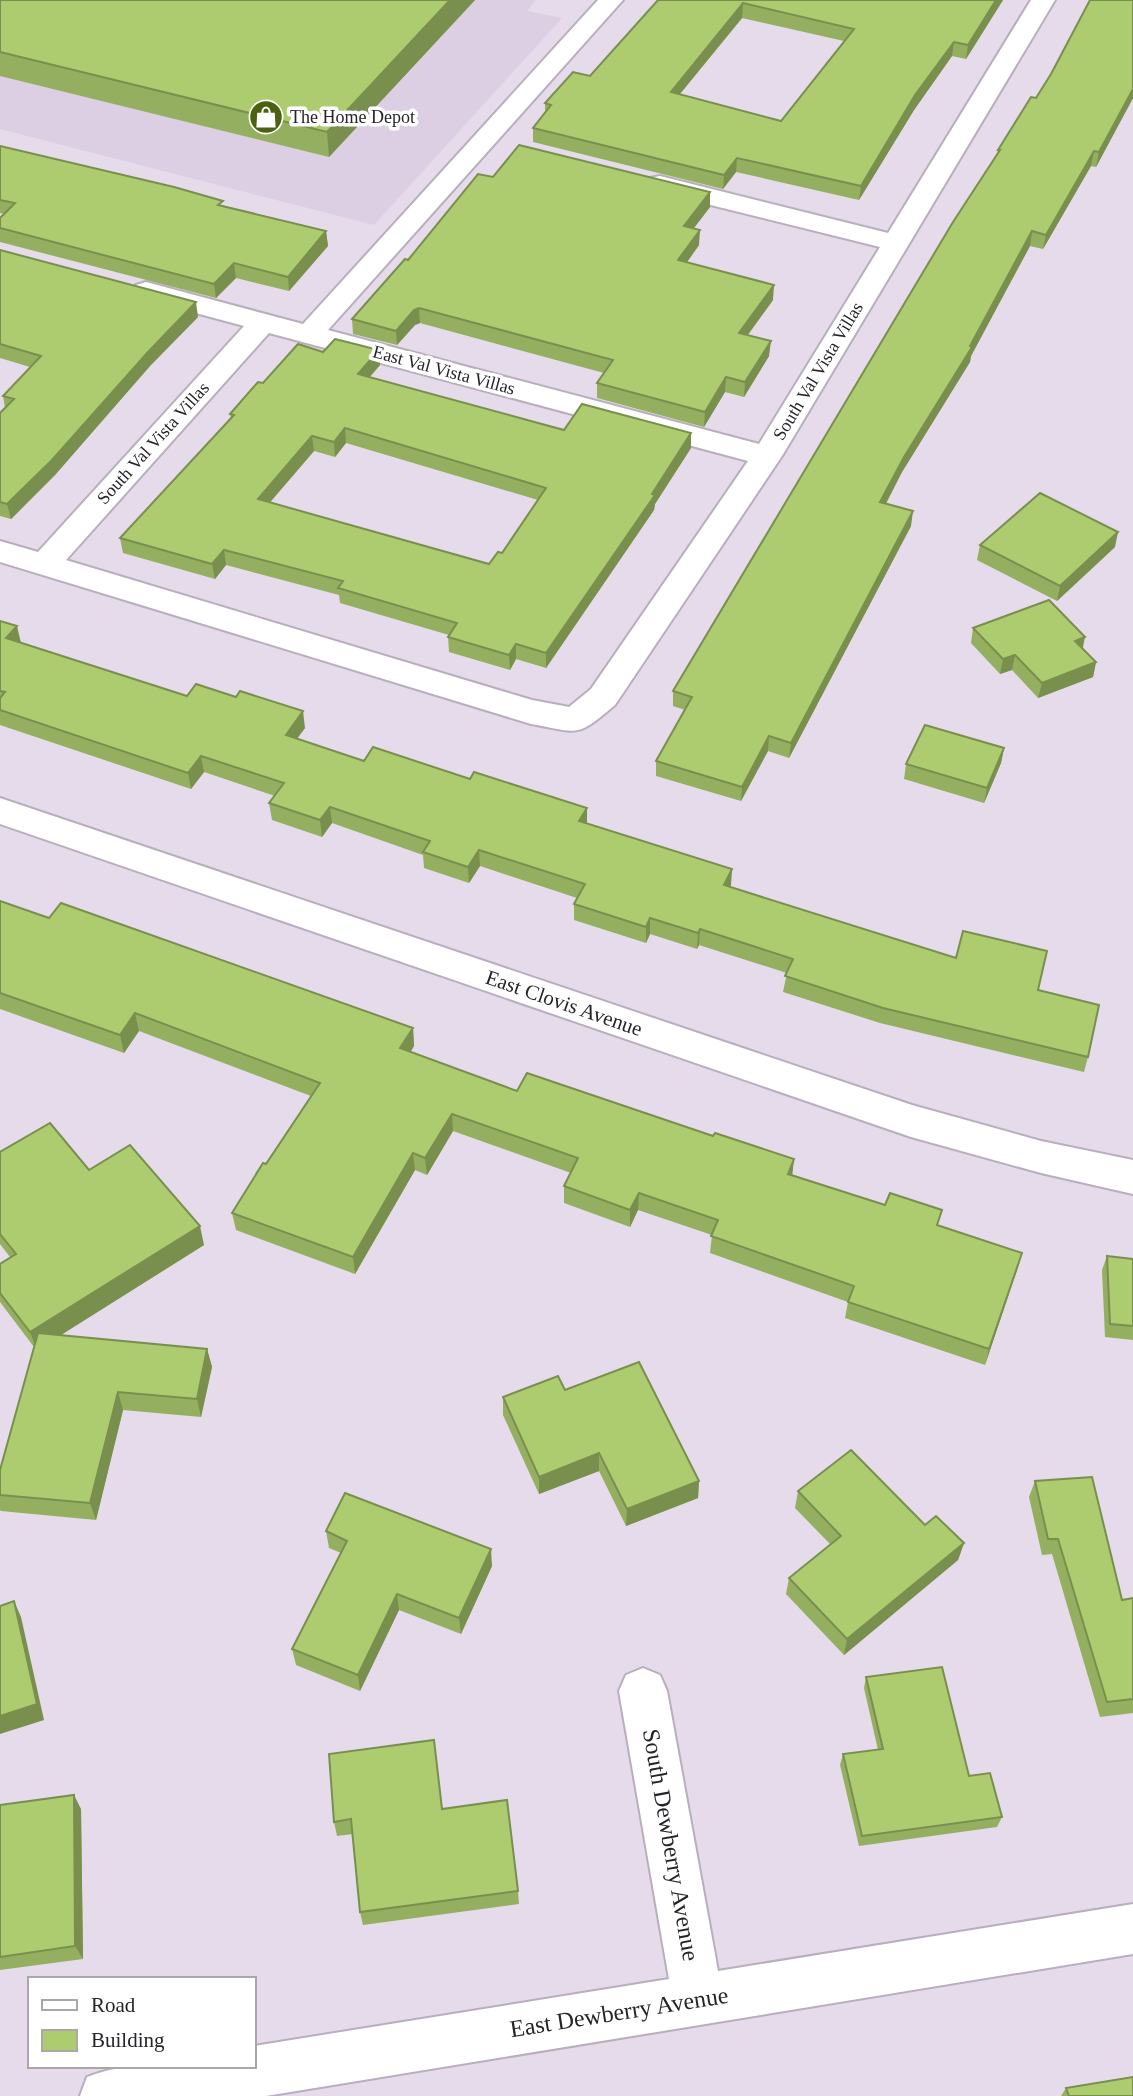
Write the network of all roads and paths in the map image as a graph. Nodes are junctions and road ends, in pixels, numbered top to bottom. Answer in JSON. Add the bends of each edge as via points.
{"nodes":[{"id":1,"x":611,"y":0,"type":"edge"},
{"id":2,"x":1032,"y":2,"type":"edge"},
{"id":3,"x":485,"y":141,"type":"junction"},
{"id":4,"x":511,"y":147,"type":"dead end"},
{"id":5,"x":631,"y":177,"type":"edge"},
{"id":6,"x":897,"y":243,"type":"junction"},
{"id":7,"x":118,"y":283,"type":"edge"},
{"id":8,"x":263,"y":321,"type":"junction"},
{"id":9,"x":309,"y":334,"type":"junction"},
{"id":10,"x":766,"y":456,"type":"junction"},
{"id":11,"x":0,"y":551,"type":"edge"},
{"id":12,"x":44,"y":565,"type":"junction"},
{"id":13,"x":0,"y":810,"type":"edge"},
{"id":14,"x":1133,"y":1177,"type":"edge"},
{"id":15,"x":643,"y":1691,"type":"dead end"},
{"id":16,"x":1133,"y":1930,"type":"edge"},
{"id":17,"x":698,"y":1999,"type":"junction"},
{"id":18,"x":106,"y":2096,"type":"edge"}],
"edges":[{"from":1,"to":3,"type":"street"},
{"from":2,"to":6,"type":"street","name":"South Val Vista Villas"},
{"from":3,"to":4,"type":"street"},
{"from":3,"to":9,"type":"street"},
{"from":5,"to":6,"type":"street"},
{"from":6,"to":10,"type":"street","name":"South Val Vista Villas"},
{"from":7,"to":8,"type":"street","name":"East Val Vista Villas"},
{"from":8,"to":9,"type":"street","name":"East Val Vista Villas"},
{"from":8,"to":12,"type":"street","name":"South Val Vista Villas"},
{"from":9,"to":10,"type":"street","name":"East Val Vista Villas"},
{"from":10,"to":12,"type":"street","name":"South Val Vista Villas","via":[[603,697],[575,720],[531,712]]},
{"from":11,"to":12,"type":"street"},
{"from":13,"to":14,"type":"street","name":"East Clovis Avenue","via":[[911,1121]]},
{"from":15,"to":17,"type":"street","name":"South Dewberry Avenue"},
{"from":16,"to":17,"type":"street","name":"East Dewberry Avenue"},
{"from":17,"to":18,"type":"street","name":"East Dewberry Avenue"}]}
